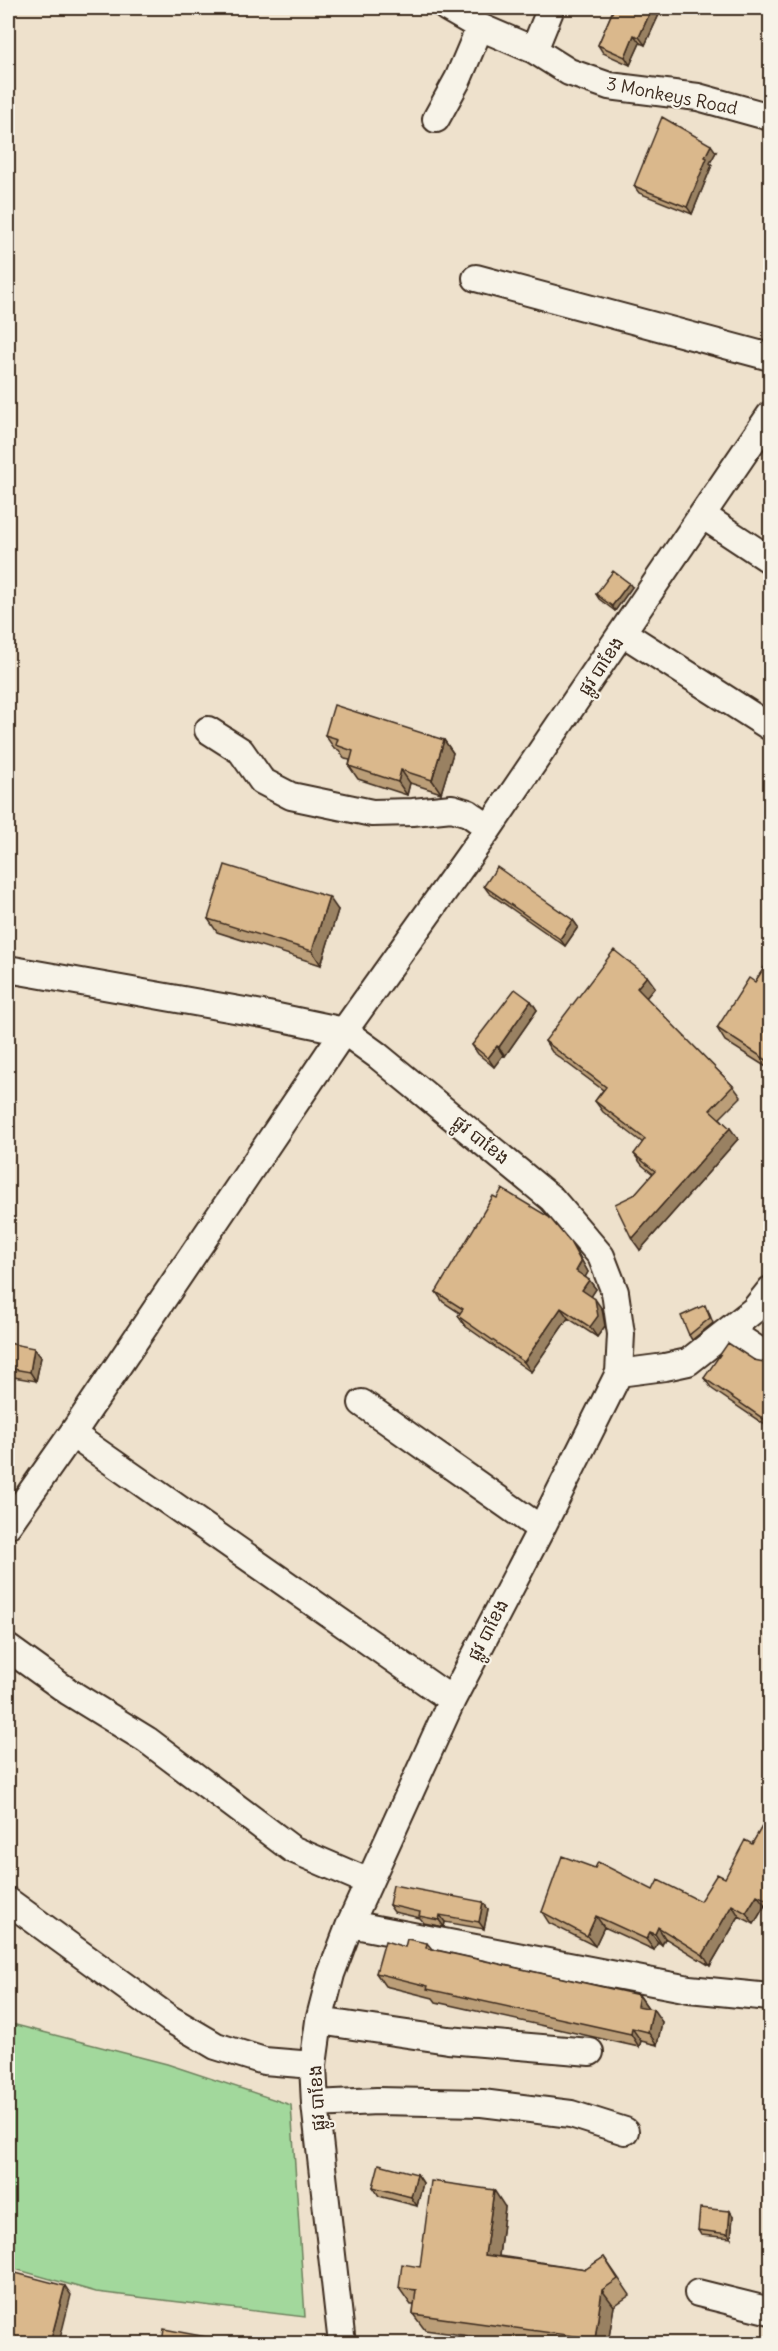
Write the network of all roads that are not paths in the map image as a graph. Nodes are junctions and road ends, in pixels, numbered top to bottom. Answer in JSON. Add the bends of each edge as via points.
{"nodes":[{"id":1,"x":447,"y":8,"type":"edge"},
{"id":2,"x":551,"y":8,"type":"edge"},
{"id":3,"x":480,"y":27,"type":"junction"},
{"id":4,"x":534,"y":50,"type":"junction"},
{"id":5,"x":771,"y":117,"type":"edge"},
{"id":6,"x":436,"y":119,"type":"dead end"},
{"id":7,"x":476,"y":278,"type":"dead end"},
{"id":8,"x":771,"y":357,"type":"edge"},
{"id":9,"x":771,"y":416,"type":"edge"},
{"id":10,"x":702,"y":515,"type":"junction"},
{"id":11,"x":771,"y":560,"type":"edge"},
{"id":12,"x":623,"y":633,"type":"junction"},
{"id":13,"x":771,"y":727,"type":"edge"},
{"id":14,"x":208,"y":729,"type":"dead end"},
{"id":15,"x":489,"y":828,"type":"junction"},
{"id":16,"x":8,"y":969,"type":"edge"},
{"id":17,"x":344,"y":1031,"type":"junction"},
{"id":18,"x":771,"y":1290,"type":"edge"},
{"id":19,"x":729,"y":1331,"type":"junction"},
{"id":20,"x":771,"y":1358,"type":"edge"},
{"id":21,"x":619,"y":1372,"type":"junction"},
{"id":22,"x":362,"y":1403,"type":"dead end"},
{"id":23,"x":72,"y":1434,"type":"junction"},
{"id":24,"x":8,"y":1525,"type":"edge"},
{"id":25,"x":541,"y":1529,"type":"junction"},
{"id":26,"x":8,"y":1648,"type":"edge"},
{"id":27,"x":452,"y":1700,"type":"junction"},
{"id":28,"x":369,"y":1882,"type":"junction"},
{"id":29,"x":8,"y":1900,"type":"edge"},
{"id":30,"x":350,"y":1924,"type":"junction"},
{"id":31,"x":771,"y":1997,"type":"edge"},
{"id":32,"x":319,"y":2020,"type":"junction"},
{"id":33,"x":590,"y":2052,"type":"dead end"},
{"id":34,"x":313,"y":2065,"type":"junction"},
{"id":35,"x":315,"y":2104,"type":"junction"},
{"id":36,"x":625,"y":2131,"type":"dead end"},
{"id":37,"x":698,"y":2293,"type":"dead end"},
{"id":38,"x":771,"y":2311,"type":"edge"},
{"id":39,"x":342,"y":2343,"type":"edge"}],
"edges":[{"from":1,"to":3,"type":"street","name":"3 Monkeys Road"},
{"from":2,"to":4,"type":"street"},
{"from":3,"to":4,"type":"street","name":"3 Monkeys Road"},
{"from":3,"to":6,"type":"street","via":[[459,79]]},
{"from":4,"to":5,"type":"street","name":"3 Monkeys Road","via":[[569,72],[609,86],[698,97]]},
{"from":7,"to":8,"type":"street"},
{"from":9,"to":10,"type":"street","name":"ផ្លូវ បាខែង"},
{"from":10,"to":11,"type":"street"},
{"from":10,"to":12,"type":"street","name":"ផ្លូវ បាខែង"},
{"from":12,"to":13,"type":"street"},
{"from":12,"to":15,"type":"street","name":"ផ្លូវ បាខែង"},
{"from":14,"to":15,"type":"street","via":[[241,751],[262,781],[291,796],[372,813],[452,808],[468,813]]},
{"from":15,"to":17,"type":"street","name":"ផ្លូវ បាខែង"},
{"from":16,"to":17,"type":"street"},
{"from":17,"to":21,"type":"street","name":"ផ្លូវ បាខែង","via":[[552,1199],[600,1256],[615,1292],[621,1334]]},
{"from":17,"to":23,"type":"street","name":"ផ្លូវ បាខែង"},
{"from":18,"to":19,"type":"street"},
{"from":19,"to":20,"type":"street"},
{"from":19,"to":21,"type":"street","via":[[688,1362]]},
{"from":21,"to":25,"type":"street","name":"ផ្លូវ បាខែង"},
{"from":22,"to":25,"type":"street"},
{"from":23,"to":24,"type":"street","name":"ផ្លូវ បាខែង"},
{"from":23,"to":27,"type":"street"},
{"from":25,"to":27,"type":"street","name":"ផ្លូវ បាខែង"},
{"from":26,"to":28,"type":"street","via":[[69,1692],[147,1740],[292,1850]]},
{"from":27,"to":28,"type":"street","name":"ផ្លូវ បាខែង"},
{"from":28,"to":30,"type":"street","name":"ផ្លូវ បាខែង"},
{"from":29,"to":34,"type":"street","via":[[170,2019],[216,2046],[264,2061]]},
{"from":30,"to":31,"type":"street","via":[[689,1989]]},
{"from":30,"to":32,"type":"street","name":"ផ្លូវ បាខែង"},
{"from":32,"to":33,"type":"street","via":[[448,2040]]},
{"from":32,"to":34,"type":"street","name":"ផ្លូវ បាខែង"},
{"from":34,"to":35,"type":"street","name":"ផ្លូវ បាខែង"},
{"from":35,"to":36,"type":"street","via":[[482,2103],[571,2114]]},
{"from":35,"to":39,"type":"street","name":"ផ្លូវ បាខែង"},
{"from":37,"to":38,"type":"street"}]}
